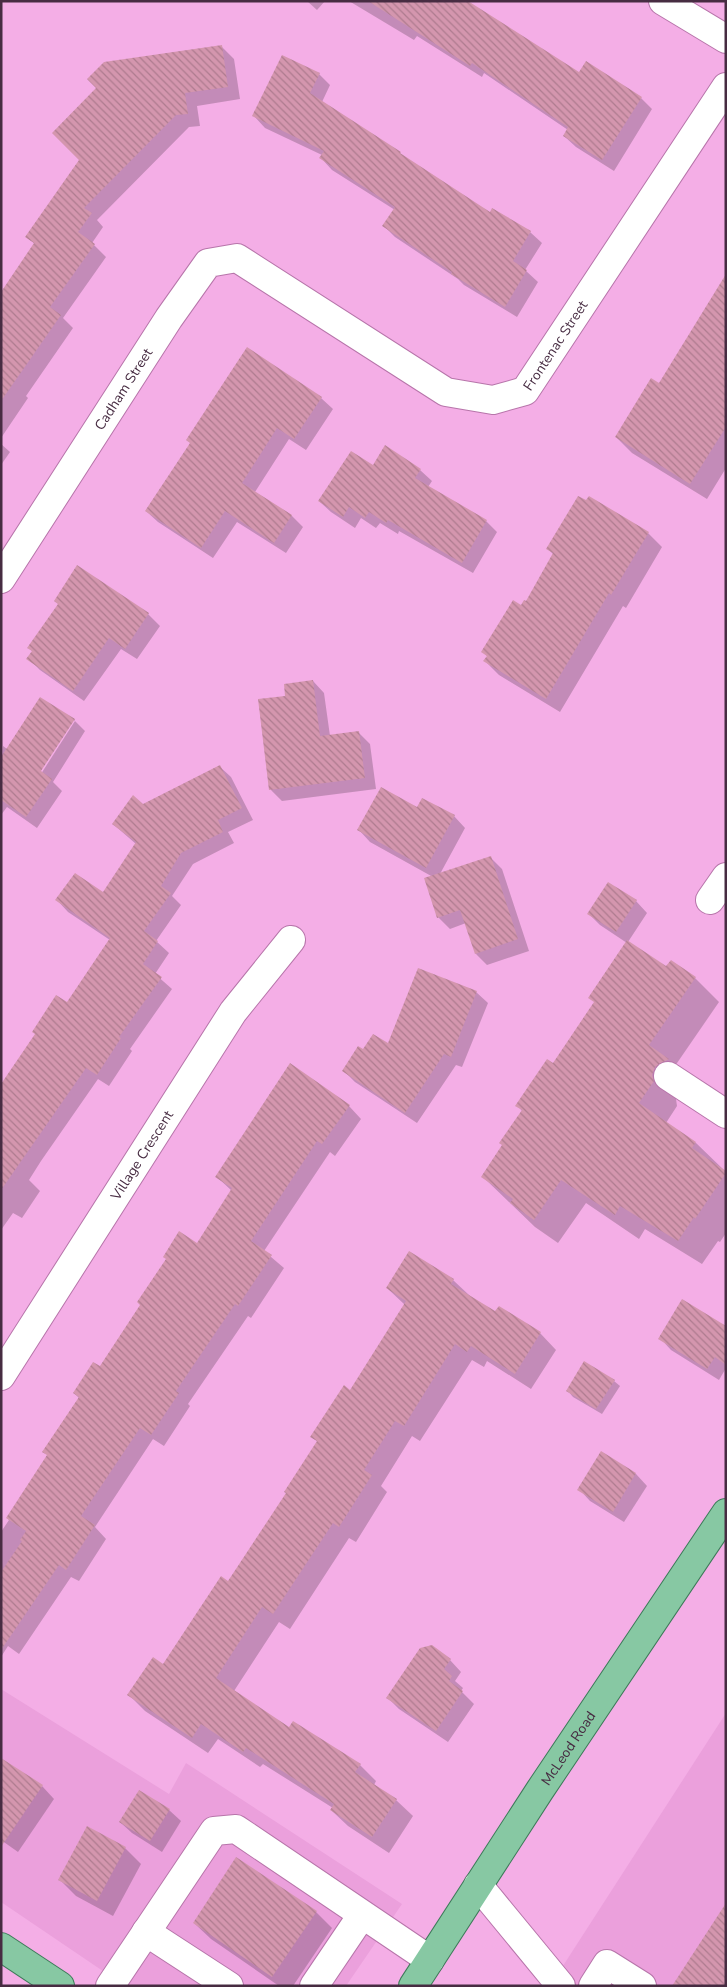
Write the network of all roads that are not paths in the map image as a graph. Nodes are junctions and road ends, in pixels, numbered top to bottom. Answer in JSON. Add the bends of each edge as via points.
{"nodes":[{"id":1,"x":663,"y":1,"type":"edge"},
{"id":2,"x":726,"y":38,"type":"edge"},
{"id":3,"x":726,"y":87,"type":"edge"},
{"id":4,"x":275,"y":282,"type":"joint"},
{"id":5,"x":1,"y":579,"type":"edge"},
{"id":6,"x":726,"y":877,"type":"edge"},
{"id":7,"x":710,"y":900,"type":"dead end"},
{"id":8,"x":291,"y":940,"type":"dead end"},
{"id":9,"x":668,"y":1076,"type":"dead end"},
{"id":10,"x":726,"y":1114,"type":"edge"},
{"id":11,"x":1,"y":1376,"type":"edge"},
{"id":12,"x":726,"y":1513,"type":"edge"},
{"id":13,"x":478,"y":1885,"type":"junction"},
{"id":14,"x":362,"y":1915,"type":"junction"},
{"id":15,"x":146,"y":1932,"type":"junction"},
{"id":16,"x":1,"y":1947,"type":"edge"},
{"id":17,"x":430,"y":1960,"type":"junction"},
{"id":18,"x":60,"y":1986,"type":"edge"},
{"id":19,"x":110,"y":1986,"type":"edge"},
{"id":20,"x":229,"y":1986,"type":"edge"},
{"id":21,"x":314,"y":1986,"type":"edge"},
{"id":22,"x":413,"y":1986,"type":"edge"},
{"id":23,"x":562,"y":1986,"type":"edge"},
{"id":24,"x":593,"y":1986,"type":"edge"},
{"id":25,"x":642,"y":1986,"type":"edge"}],
"edges":[{"from":1,"to":2,"type":"street"},
{"from":3,"to":4,"type":"street","name":"Frontenac Street","via":[[525,391],[493,400],[446,392]]},
{"from":4,"to":5,"type":"street","name":"Cadham Street","via":[[237,258],[208,263]]},
{"from":6,"to":7,"type":"street"},
{"from":8,"to":11,"type":"street","name":"Village Crescent","via":[[233,1012]]},
{"from":9,"to":10,"type":"street"},
{"from":12,"to":13,"type":"main road","name":"McLeod Road"},
{"from":13,"to":17,"type":"main road","name":"McLeod Road"},
{"from":13,"to":23,"type":"street"},
{"from":14,"to":15,"type":"street","via":[[236,1829],[214,1831]]},
{"from":14,"to":17,"type":"street"},
{"from":14,"to":21,"type":"street"},
{"from":15,"to":19,"type":"street"},
{"from":15,"to":20,"type":"street"},
{"from":16,"to":18,"type":"main road"},
{"from":17,"to":22,"type":"main road","name":"McLeod Road"},
{"from":24,"to":25,"type":"street","via":[[607,1964]]}]}
